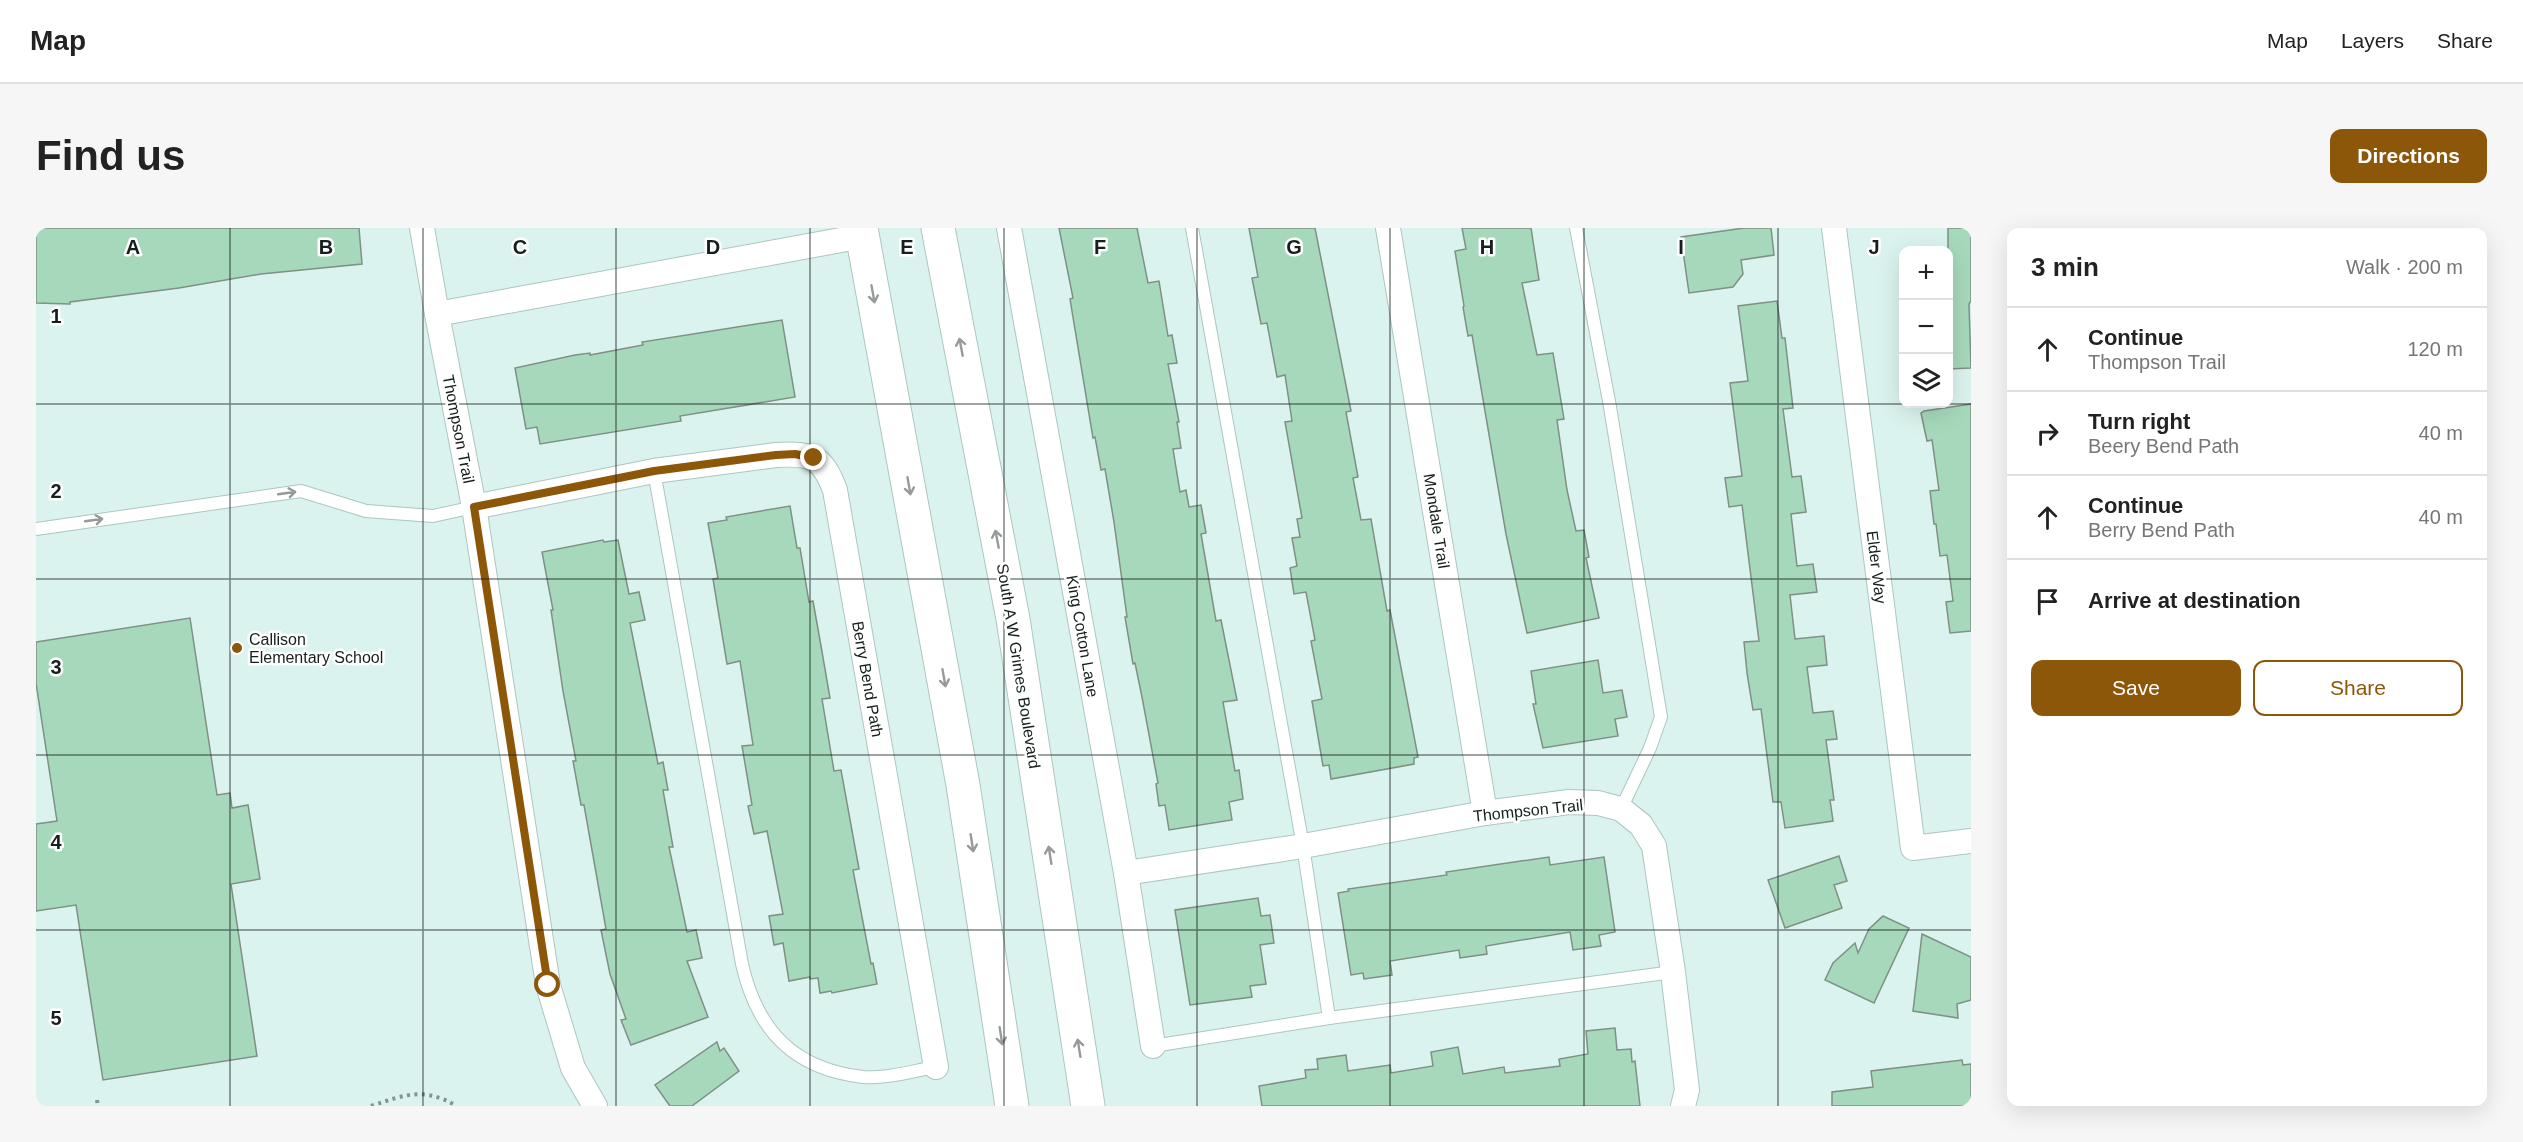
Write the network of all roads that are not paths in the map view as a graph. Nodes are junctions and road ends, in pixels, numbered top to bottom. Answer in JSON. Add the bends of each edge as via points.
{"nodes":[{"id":1,"x":422,"y":228,"type":"edge"},
{"id":2,"x":938,"y":228,"type":"edge"},
{"id":3,"x":1009,"y":228,"type":"edge"},
{"id":4,"x":1192,"y":228,"type":"edge"},
{"id":5,"x":1388,"y":228,"type":"edge"},
{"id":6,"x":1576,"y":228,"type":"edge"},
{"id":7,"x":1834,"y":228,"type":"edge"},
{"id":8,"x":862,"y":232,"type":"edge"},
{"id":9,"x":437,"y":314,"type":"junction"},
{"id":10,"x":654,"y":471,"type":"junction"},
{"id":11,"x":474,"y":507,"type":"junction"},
{"id":12,"x":36,"y":529,"type":"edge"},
{"id":13,"x":1621,"y":809,"type":"junction"},
{"id":14,"x":1485,"y":813,"type":"junction"},
{"id":15,"x":1971,"y":841,"type":"edge"},
{"id":16,"x":1303,"y":846,"type":"junction"},
{"id":17,"x":1126,"y":873,"type":"junction"},
{"id":18,"x":1673,"y":972,"type":"junction"},
{"id":19,"x":1329,"y":1018,"type":"junction"},
{"id":20,"x":1154,"y":1046,"type":"joint"},
{"id":21,"x":936,"y":1067,"type":"joint"},
{"id":22,"x":595,"y":1106,"type":"edge"},
{"id":23,"x":1012,"y":1106,"type":"edge"},
{"id":24,"x":1088,"y":1106,"type":"edge"},
{"id":25,"x":1683,"y":1106,"type":"edge"}],
"edges":[{"from":1,"to":9,"type":"street","name":"Thompson Trail"},
{"from":24,"to":2,"type":"main road","name":"South A W Grimes Boulevard","one_way":true,"via":[[1013,619]]},
{"from":3,"to":17,"type":"street","name":"King Cotton Lane"},
{"from":4,"to":16,"type":"lane"},
{"from":5,"to":14,"type":"street","name":"Mondale Trail"},
{"from":6,"to":13,"type":"lane","via":[[1661,717]]},
{"from":7,"to":15,"type":"street","name":"Elder Way","via":[[1913,848]]},
{"from":8,"to":9,"type":"street"},
{"from":8,"to":23,"type":"main road","one_way":true,"via":[[963,785]]},
{"from":9,"to":11,"type":"street","name":"Thompson Trail"},
{"from":10,"to":11,"type":"street"},
{"from":10,"to":21,"type":"lane","via":[[742,964],[758,1014],[790,1051],[839,1072],[889,1076]]},
{"from":10,"to":21,"type":"street","name":"Berry Bend Path","via":[[795,454],[814,458],[827,469],[835,490]]},
{"from":12,"to":11,"type":"lane","one_way":true,"via":[[301,491],[366,511],[433,516]]},
{"from":11,"to":22,"type":"street","name":"Thompson Trail","via":[[548,985],[573,1068]]},
{"from":13,"to":14,"type":"street","name":"Thompson Trail","via":[[1569,802]]},
{"from":13,"to":18,"type":"street","name":"Thompson Trail","via":[[1641,825],[1654,846]]},
{"from":14,"to":16,"type":"street","name":"Thompson Trail"},
{"from":16,"to":17,"type":"street","name":"Thompson Trail"},
{"from":16,"to":19,"type":"lane"},
{"from":17,"to":20,"type":"street","name":"King Cotton Lane"},
{"from":18,"to":19,"type":"lane"},
{"from":18,"to":25,"type":"street","name":"Thompson Trail","via":[[1687,1090]]},
{"from":19,"to":20,"type":"lane"}]}
